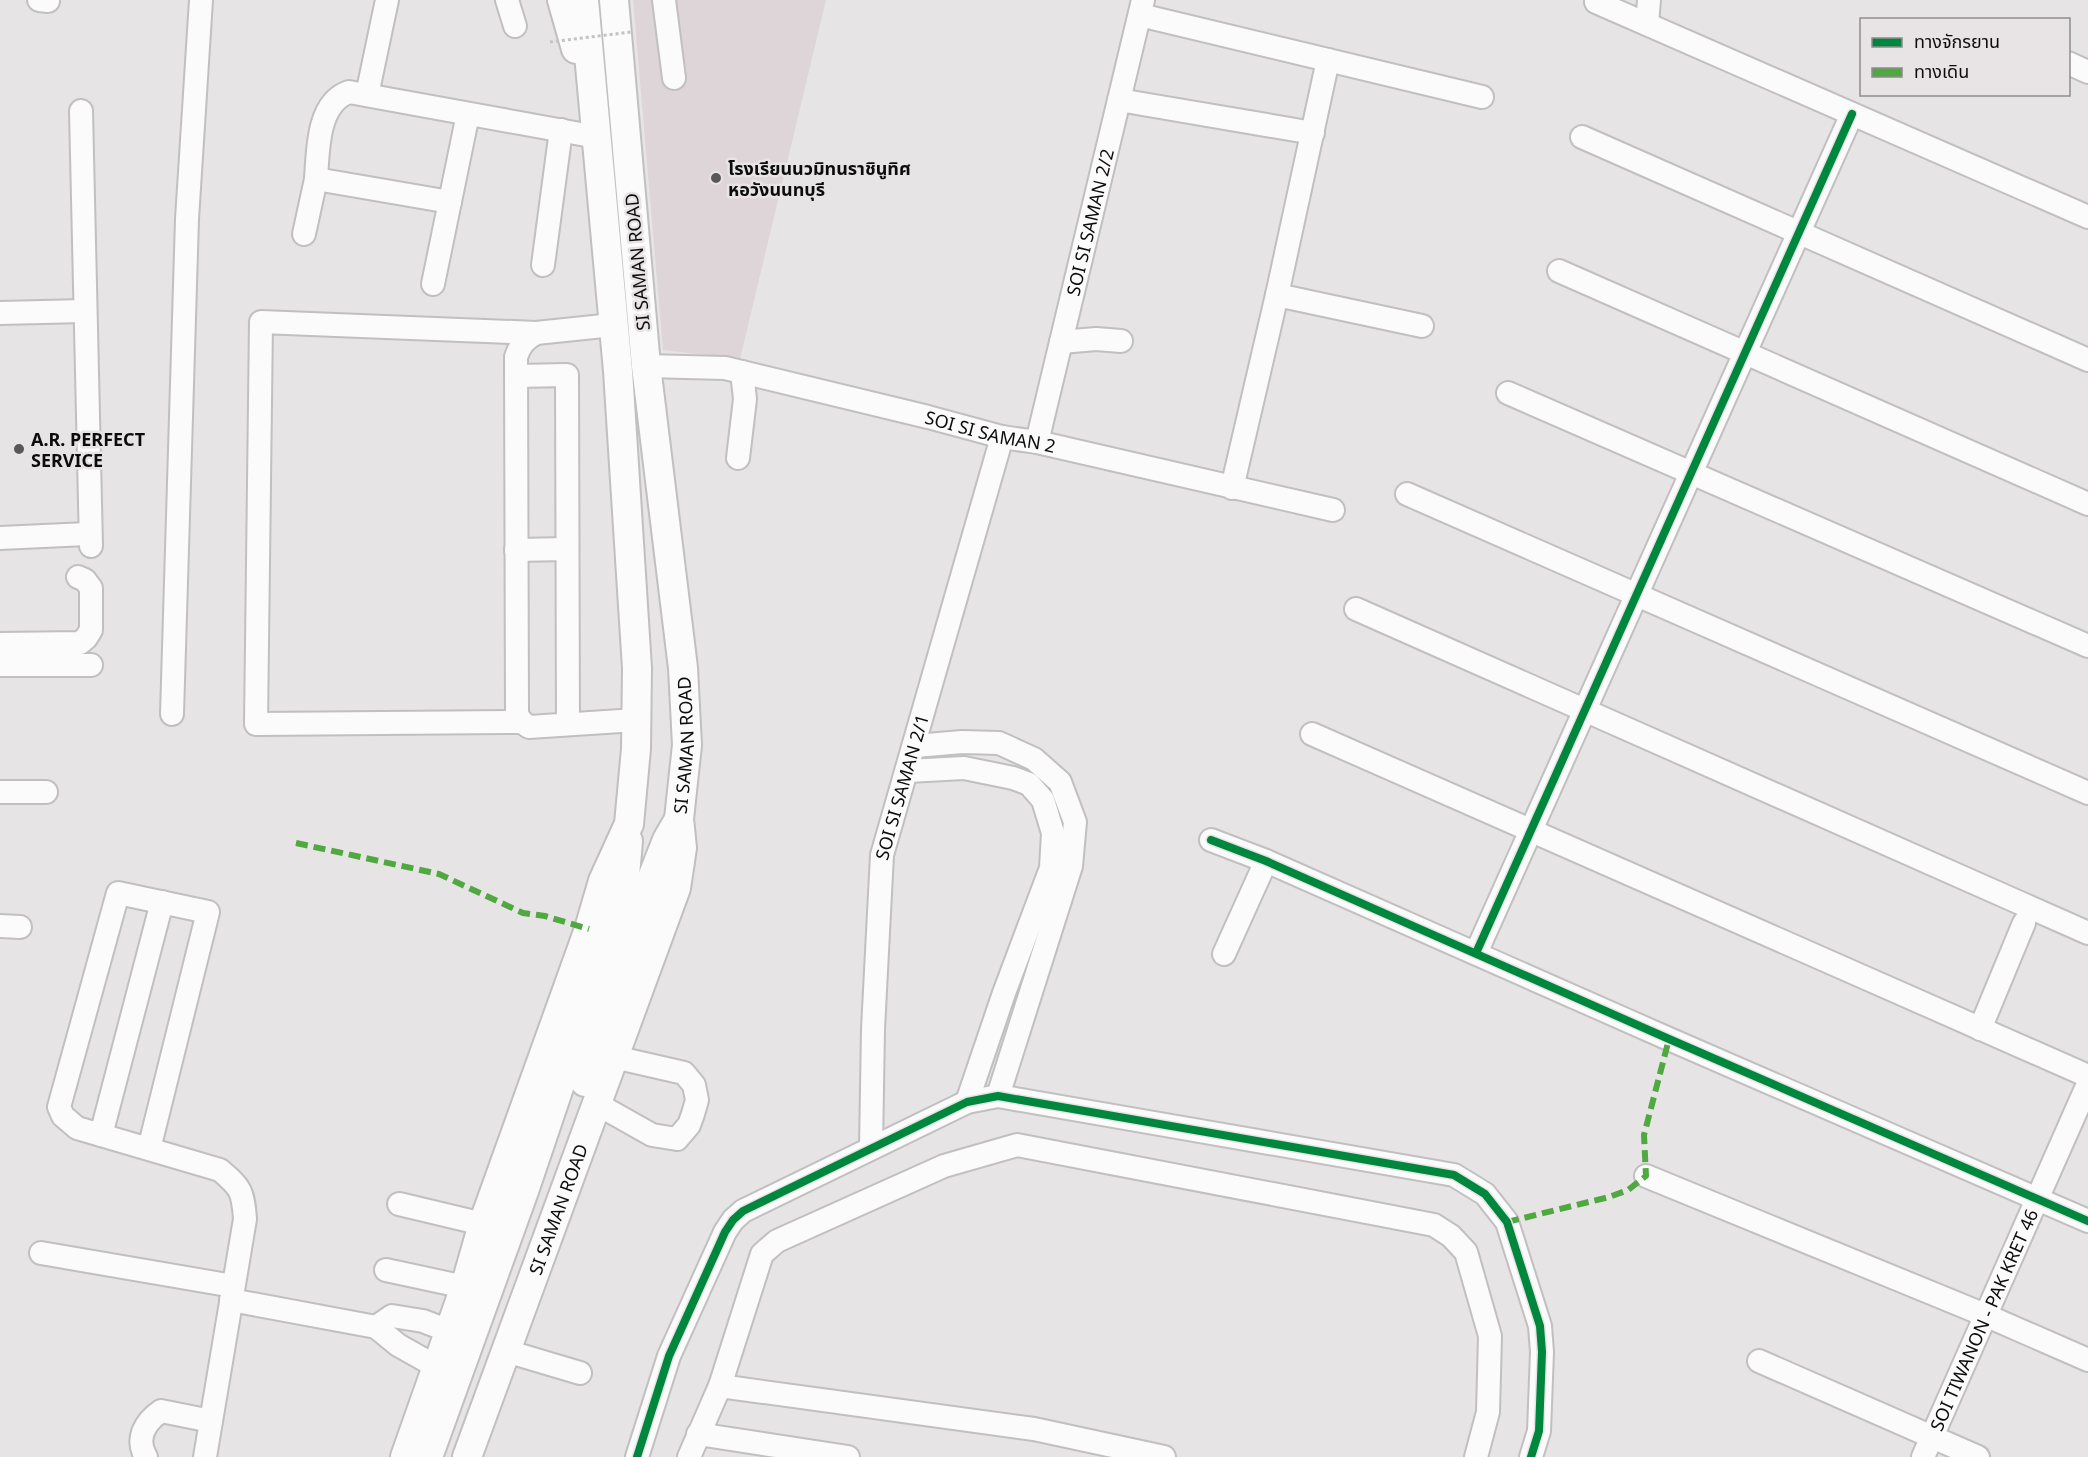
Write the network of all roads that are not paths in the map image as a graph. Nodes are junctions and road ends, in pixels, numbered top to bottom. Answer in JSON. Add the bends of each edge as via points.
{"nodes":[{"id":1,"x":201,"y":0,"type":"edge"},
{"id":2,"x":387,"y":0,"type":"edge"},
{"id":3,"x":507,"y":0,"type":"edge"},
{"id":4,"x":562,"y":0,"type":"edge"},
{"id":5,"x":584,"y":0,"type":"edge"},
{"id":6,"x":614,"y":0,"type":"edge"},
{"id":7,"x":663,"y":0,"type":"edge"},
{"id":8,"x":1649,"y":0,"type":"edge"},
{"id":9,"x":1596,"y":2,"type":"dead end"},
{"id":10,"x":1141,"y":8,"type":"edge"},
{"id":11,"x":1647,"y":24,"type":"junction"},
{"id":12,"x":515,"y":26,"type":"dead end"},
{"id":13,"x":1328,"y":60,"type":"junction"},
{"id":14,"x":2070,"y":64,"type":"edge"},
{"id":15,"x":2088,"y":72,"type":"edge"},
{"id":16,"x":674,"y":78,"type":"dead end"},
{"id":17,"x":367,"y":95,"type":"junction"},
{"id":18,"x":1482,"y":97,"type":"dead end"},
{"id":19,"x":1119,"y":99,"type":"junction"},
{"id":20,"x":593,"y":105,"type":"junction"},
{"id":21,"x":81,"y":111,"type":"dead end"},
{"id":22,"x":468,"y":114,"type":"junction"},
{"id":23,"x":1852,"y":114,"type":"junction"},
{"id":24,"x":561,"y":130,"type":"junction"},
{"id":25,"x":1313,"y":133,"type":"junction"},
{"id":26,"x":597,"y":137,"type":"junction"},
{"id":27,"x":1582,"y":137,"type":"dead end"},
{"id":28,"x":316,"y":179,"type":"junction"},
{"id":29,"x":450,"y":202,"type":"junction"},
{"id":30,"x":2088,"y":217,"type":"edge"},
{"id":31,"x":1799,"y":233,"type":"junction"},
{"id":32,"x":304,"y":234,"type":"dead end"},
{"id":33,"x":543,"y":265,"type":"dead end"},
{"id":34,"x":1559,"y":271,"type":"dead end"},
{"id":35,"x":433,"y":284,"type":"dead end"},
{"id":36,"x":1277,"y":295,"type":"junction"},
{"id":37,"x":85,"y":311,"type":"junction"},
{"id":38,"x":0,"y":313,"type":"edge"},
{"id":39,"x":614,"y":325,"type":"junction"},
{"id":40,"x":1422,"y":326,"type":"dead end"},
{"id":41,"x":536,"y":333,"type":"junction"},
{"id":42,"x":1121,"y":340,"type":"dead end"},
{"id":43,"x":1061,"y":342,"type":"junction"},
{"id":44,"x":1745,"y":353,"type":"junction"},
{"id":45,"x":2088,"y":360,"type":"edge"},
{"id":46,"x":646,"y":366,"type":"junction"},
{"id":47,"x":742,"y":372,"type":"junction"},
{"id":48,"x":516,"y":376,"type":"junction"},
{"id":49,"x":1508,"y":393,"type":"dead end"},
{"id":50,"x":1002,"y":437,"type":"junction"},
{"id":51,"x":1037,"y":442,"type":"junction"},
{"id":52,"x":738,"y":458,"type":"dead end"},
{"id":53,"x":1692,"y":473,"type":"junction"},
{"id":54,"x":1232,"y":488,"type":"junction"},
{"id":55,"x":1407,"y":494,"type":"dead end"},
{"id":56,"x":2088,"y":504,"type":"edge"},
{"id":57,"x":1333,"y":510,"type":"dead end"},
{"id":58,"x":0,"y":538,"type":"edge"},
{"id":59,"x":567,"y":549,"type":"junction"},
{"id":60,"x":516,"y":550,"type":"junction"},
{"id":61,"x":78,"y":577,"type":"dead end"},
{"id":62,"x":1637,"y":595,"type":"junction"},
{"id":63,"x":1356,"y":609,"type":"dead end"},
{"id":64,"x":0,"y":644,"type":"edge"},
{"id":65,"x":2088,"y":646,"type":"edge"},
{"id":66,"x":0,"y":665,"type":"edge"},
{"id":67,"x":91,"y":665,"type":"dead end"},
{"id":68,"x":1585,"y":710,"type":"junction"},
{"id":69,"x":172,"y":714,"type":"dead end"},
{"id":70,"x":636,"y":720,"type":"junction"},
{"id":71,"x":522,"y":722,"type":"junction"},
{"id":72,"x":568,"y":724,"type":"junction"},
{"id":73,"x":1312,"y":734,"type":"dead end"},
{"id":74,"x":915,"y":746,"type":"junction"},
{"id":75,"x":908,"y":771,"type":"junction"},
{"id":76,"x":0,"y":792,"type":"edge"},
{"id":77,"x":46,"y":792,"type":"dead end"},
{"id":78,"x":2088,"y":793,"type":"edge"},
{"id":79,"x":679,"y":819,"type":"junction"},
{"id":80,"x":629,"y":824,"type":"junction"},
{"id":81,"x":1532,"y":829,"type":"junction"},
{"id":82,"x":1211,"y":840,"type":"dead end"},
{"id":83,"x":1266,"y":861,"type":"junction"},
{"id":84,"x":1052,"y":892,"type":"junction"},
{"id":85,"x":162,"y":902,"type":"junction"},
{"id":86,"x":2024,"y":923,"type":"dead end"},
{"id":87,"x":2088,"y":933,"type":"edge"},
{"id":88,"x":1476,"y":953,"type":"junction"},
{"id":89,"x":1224,"y":954,"type":"dead end"},
{"id":90,"x":1980,"y":1029,"type":"junction"},
{"id":91,"x":614,"y":1057,"type":"junction"},
{"id":92,"x":2088,"y":1076,"type":"edge"},
{"id":93,"x":2088,"y":1084,"type":"edge"},
{"id":94,"x":998,"y":1096,"type":"junction"},
{"id":95,"x":967,"y":1102,"type":"junction"},
{"id":96,"x":597,"y":1104,"type":"junction"},
{"id":97,"x":101,"y":1135,"type":"junction"},
{"id":98,"x":871,"y":1148,"type":"junction"},
{"id":99,"x":149,"y":1149,"type":"junction"},
{"id":100,"x":1646,"y":1176,"type":"dead end"},
{"id":101,"x":534,"y":1195,"type":"junction"},
{"id":102,"x":2037,"y":1199,"type":"junction"},
{"id":103,"x":399,"y":1204,"type":"dead end"},
{"id":104,"x":2088,"y":1221,"type":"edge"},
{"id":105,"x":483,"y":1224,"type":"junction"},
{"id":106,"x":41,"y":1253,"type":"dead end"},
{"id":107,"x":386,"y":1270,"type":"dead end"},
{"id":108,"x":465,"y":1287,"type":"junction"},
{"id":109,"x":232,"y":1293,"type":"junction"},
{"id":110,"x":1985,"y":1316,"type":"junction"},
{"id":111,"x":376,"y":1328,"type":"junction"},
{"id":112,"x":449,"y":1331,"type":"junction"},
{"id":113,"x":506,"y":1351,"type":"junction"},
{"id":114,"x":2088,"y":1360,"type":"edge"},
{"id":115,"x":1759,"y":1361,"type":"dead end"},
{"id":116,"x":437,"y":1367,"type":"junction"},
{"id":117,"x":580,"y":1373,"type":"dead end"},
{"id":118,"x":720,"y":1386,"type":"junction"},
{"id":119,"x":211,"y":1421,"type":"junction"},
{"id":120,"x":698,"y":1434,"type":"junction"},
{"id":121,"x":1927,"y":1447,"type":"edge"},
{"id":122,"x":415,"y":1454,"type":"edge"},
{"id":123,"x":146,"y":1457,"type":"edge"},
{"id":124,"x":205,"y":1457,"type":"edge"},
{"id":125,"x":452,"y":1457,"type":"edge"},
{"id":126,"x":467,"y":1457,"type":"edge"},
{"id":127,"x":637,"y":1457,"type":"edge"},
{"id":128,"x":689,"y":1457,"type":"edge"},
{"id":129,"x":848,"y":1457,"type":"edge"},
{"id":130,"x":1164,"y":1457,"type":"edge"},
{"id":131,"x":1476,"y":1457,"type":"edge"},
{"id":132,"x":1531,"y":1457,"type":"edge"},
{"id":133,"x":1978,"y":1457,"type":"edge"}],
"edges":[{"from":1,"to":69,"type":"street","via":[[187,219]]},
{"from":2,"to":17,"type":"street"},
{"from":3,"to":12,"type":"street"},
{"from":4,"to":20,"type":"main road"},
{"from":5,"to":20,"type":"main road","name":"SI SAMAN ROAD"},
{"from":6,"to":46,"type":"main road","name":"SI SAMAN ROAD"},
{"from":7,"to":16,"type":"street"},
{"from":8,"to":11,"type":"street"},
{"from":9,"to":11,"type":"street"},
{"from":10,"to":13,"type":"street"},
{"from":10,"to":19,"type":"street","name":"SOI SI SAMAN 2/2"},
{"from":11,"to":23,"type":"street"},
{"from":13,"to":18,"type":"street"},
{"from":13,"to":25,"type":"street"},
{"from":14,"to":15,"type":"street"},
{"from":17,"to":22,"type":"street"},
{"from":17,"to":28,"type":"street","via":[[349,92],[329,107]]},
{"from":19,"to":25,"type":"street"},
{"from":19,"to":43,"type":"street","name":"SOI SI SAMAN 2/2"},
{"from":20,"to":26,"type":"main road","name":"SI SAMAN ROAD"},
{"from":21,"to":37,"type":"street"},
{"from":22,"to":24,"type":"street"},
{"from":22,"to":29,"type":"street"},
{"from":23,"to":30,"type":"street"},
{"from":23,"to":31,"type":"street"},
{"from":24,"to":26,"type":"street"},
{"from":24,"to":33,"type":"street"},
{"from":25,"to":36,"type":"street"},
{"from":26,"to":39,"type":"main road","name":"SI SAMAN ROAD"},
{"from":27,"to":31,"type":"street"},
{"from":28,"to":29,"type":"street"},
{"from":28,"to":32,"type":"street"},
{"from":29,"to":35,"type":"street"},
{"from":31,"to":44,"type":"street"},
{"from":31,"to":45,"type":"street"},
{"from":34,"to":44,"type":"street"},
{"from":36,"to":40,"type":"street"},
{"from":36,"to":54,"type":"street"},
{"from":37,"to":38,"type":"street"},
{"from":37,"to":58,"type":"street","via":[[89,540]]},
{"from":39,"to":41,"type":"street"},
{"from":39,"to":70,"type":"main road","name":"SI SAMAN ROAD","via":[[637,668]]},
{"from":41,"to":48,"type":"street","via":[[519,348]]},
{"from":41,"to":71,"type":"street","via":[[261,322],[256,724]]},
{"from":42,"to":43,"type":"street"},
{"from":43,"to":51,"type":"street","name":"SOI SI SAMAN 2/2"},
{"from":44,"to":53,"type":"street"},
{"from":44,"to":56,"type":"street"},
{"from":46,"to":47,"type":"street","name":"SOI SI SAMAN 2"},
{"from":46,"to":79,"type":"main road","name":"SI SAMAN ROAD","via":[[683,668],[687,745]]},
{"from":47,"to":50,"type":"street","name":"SOI SI SAMAN 2"},
{"from":47,"to":52,"type":"street","via":[[745,399]]},
{"from":48,"to":59,"type":"street","via":[[567,375]]},
{"from":48,"to":60,"type":"street"},
{"from":49,"to":53,"type":"street"},
{"from":50,"to":51,"type":"street","name":"SOI SI SAMAN 2"},
{"from":50,"to":74,"type":"street","name":"SOI SI SAMAN 2/1"},
{"from":51,"to":54,"type":"street","name":"SOI SI SAMAN 2"},
{"from":53,"to":62,"type":"street"},
{"from":53,"to":65,"type":"street"},
{"from":54,"to":57,"type":"street","name":"SOI SI SAMAN 2"},
{"from":55,"to":62,"type":"street"},
{"from":59,"to":60,"type":"street"},
{"from":59,"to":72,"type":"street"},
{"from":60,"to":71,"type":"street","via":[[517,715]]},
{"from":61,"to":64,"type":"street","via":[[91,588],[91,630],[86,638],[80,643]]},
{"from":62,"to":68,"type":"street"},
{"from":62,"to":78,"type":"street"},
{"from":63,"to":68,"type":"street"},
{"from":66,"to":67,"type":"street"},
{"from":68,"to":81,"type":"street"},
{"from":68,"to":87,"type":"street"},
{"from":70,"to":72,"type":"street"},
{"from":70,"to":80,"type":"main road","name":"SI SAMAN ROAD"},
{"from":71,"to":72,"type":"street","via":[[529,727]]},
{"from":73,"to":81,"type":"street"},
{"from":74,"to":75,"type":"street","name":"SOI SI SAMAN 2/1"},
{"from":74,"to":84,"type":"street","via":[[999,743],[1034,759],[1060,782],[1075,822],[1071,866]]},
{"from":75,"to":84,"type":"street","via":[[964,768],[1029,784],[1043,800],[1053,833]]},
{"from":75,"to":98,"type":"street","name":"SOI SI SAMAN 2/1","via":[[882,855]]},
{"from":76,"to":77,"type":"street"},
{"from":79,"to":91,"type":"main road","name":"SI SAMAN ROAD","via":[[682,848],[676,888]]},
{"from":79,"to":101,"type":"main road","via":[[652,878],[621,977]]},
{"from":80,"to":101,"type":"main road","via":[[623,898]]},
{"from":80,"to":105,"type":"main road","name":"SI SAMAN ROAD","via":[[603,881]]},
{"from":81,"to":88,"type":"street"},
{"from":81,"to":90,"type":"street"},
{"from":82,"to":83,"type":"street"},
{"from":83,"to":88,"type":"street"},
{"from":83,"to":89,"type":"street"},
{"from":84,"to":94,"type":"street"},
{"from":84,"to":95,"type":"street","via":[[1004,993]]},
{"from":85,"to":97,"type":"street"},
{"from":85,"to":97,"type":"street","via":[[118,893],[59,1107],[77,1128]]},
{"from":85,"to":99,"type":"street","via":[[208,912]]},
{"from":86,"to":90,"type":"street"},
{"from":88,"to":102,"type":"street"},
{"from":90,"to":92,"type":"street"},
{"from":91,"to":96,"type":"main road","name":"SI SAMAN ROAD"},
{"from":91,"to":96,"type":"street","via":[[684,1073],[694,1085],[697,1100],[693,1114],[677,1139],[652,1135]]},
{"from":93,"to":102,"type":"street","name":"SOI TIWANON - PAK KRET 46"},
{"from":94,"to":95,"type":"street"},
{"from":94,"to":132,"type":"street","via":[[1454,1175],[1485,1194],[1507,1222],[1540,1326],[1539,1431]]},
{"from":95,"to":98,"type":"street"},
{"from":96,"to":113,"type":"main road","name":"SI SAMAN ROAD"},
{"from":97,"to":99,"type":"street"},
{"from":98,"to":127,"type":"street","via":[[743,1211],[733,1220],[669,1356]]},
{"from":99,"to":109,"type":"street","via":[[220,1170],[236,1183],[244,1197],[245,1219]]},
{"from":100,"to":110,"type":"street"},
{"from":101,"to":122,"type":"main road"},
{"from":101,"to":125,"type":"main road"},
{"from":102,"to":104,"type":"street"},
{"from":102,"to":110,"type":"street","name":"SOI TIWANON - PAK KRET 46"},
{"from":103,"to":105,"type":"street"},
{"from":105,"to":108,"type":"main road","name":"SI SAMAN ROAD"},
{"from":106,"to":109,"type":"street"},
{"from":107,"to":108,"type":"street"},
{"from":108,"to":112,"type":"main road","name":"SI SAMAN ROAD"},
{"from":109,"to":111,"type":"street"},
{"from":109,"to":119,"type":"street"},
{"from":110,"to":114,"type":"street"},
{"from":110,"to":121,"type":"street","name":"SOI TIWANON - PAK KRET 46"},
{"from":111,"to":112,"type":"street","via":[[392,1316],[423,1321]]},
{"from":111,"to":116,"type":"street"},
{"from":112,"to":116,"type":"main road","name":"SI SAMAN ROAD"},
{"from":113,"to":117,"type":"street"},
{"from":113,"to":126,"type":"main road","name":"SI SAMAN ROAD"},
{"from":115,"to":121,"type":"street"},
{"from":116,"to":122,"type":"main road","name":"SI SAMAN ROAD"},
{"from":118,"to":120,"type":"street"},
{"from":118,"to":130,"type":"street","via":[[1034,1429]]},
{"from":118,"to":131,"type":"street","via":[[762,1254],[769,1247],[944,1166],[1017,1145],[1434,1225],[1451,1236],[1466,1252],[1490,1336],[1488,1413]]},
{"from":119,"to":123,"type":"street","via":[[161,1411],[144,1427],[141,1449]]},
{"from":119,"to":124,"type":"street"},
{"from":120,"to":128,"type":"street"},
{"from":120,"to":129,"type":"street"},
{"from":121,"to":133,"type":"street"}]}
